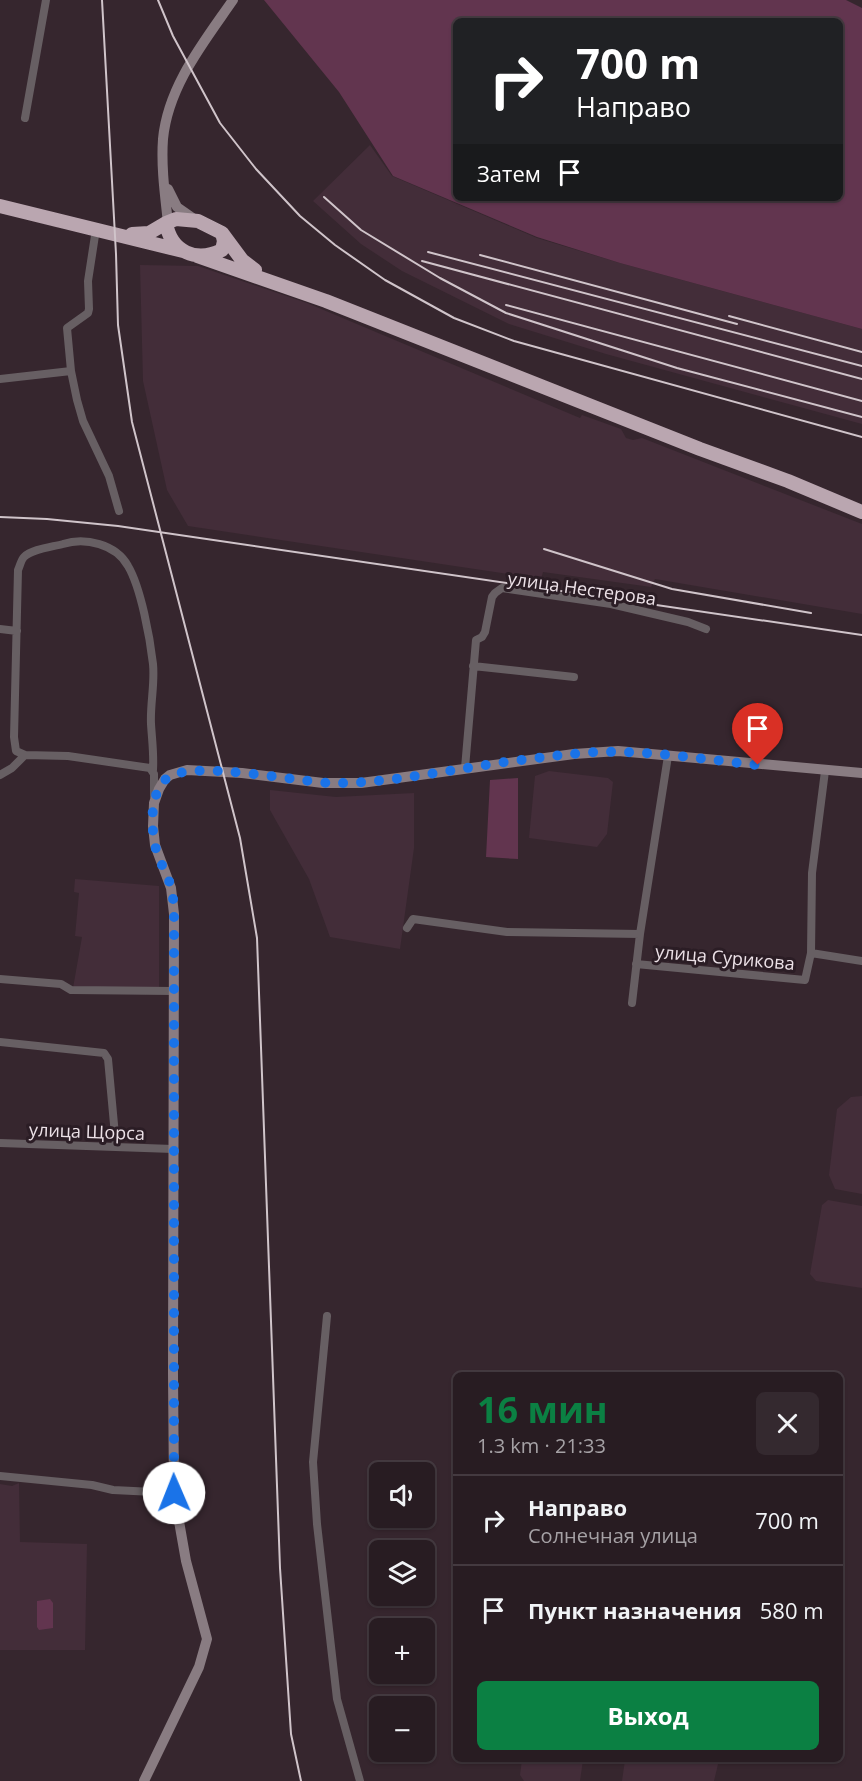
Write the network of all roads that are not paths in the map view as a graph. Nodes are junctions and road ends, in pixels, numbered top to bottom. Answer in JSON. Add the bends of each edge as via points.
{"nodes":[{"id":1,"x":46,"y":0,"type":"edge"},
{"id":2,"x":233,"y":0,"type":"edge"},
{"id":3,"x":25,"y":117,"type":"dead end"},
{"id":4,"x":164,"y":180,"type":"junction"},
{"id":5,"x":0,"y":206,"type":"edge"},
{"id":6,"x":198,"y":221,"type":"junction"},
{"id":7,"x":167,"y":223,"type":"junction"},
{"id":8,"x":96,"y":229,"type":"junction"},
{"id":9,"x":222,"y":233,"type":"junction"},
{"id":10,"x":118,"y":235,"type":"junction"},
{"id":11,"x":183,"y":251,"type":"junction"},
{"id":12,"x":197,"y":256,"type":"junction"},
{"id":13,"x":286,"y":286,"type":"junction"},
{"id":14,"x":71,"y":371,"type":"junction"},
{"id":15,"x":0,"y":379,"type":"edge"},
{"id":16,"x":119,"y":511,"type":"dead end"},
{"id":17,"x":862,"y":512,"type":"edge"},
{"id":18,"x":0,"y":629,"type":"edge"},
{"id":19,"x":706,"y":629,"type":"dead end"},
{"id":20,"x":17,"y":631,"type":"junction"},
{"id":21,"x":474,"y":666,"type":"junction"},
{"id":22,"x":574,"y":677,"type":"dead end"},
{"id":23,"x":25,"y":755,"type":"junction"},
{"id":24,"x":668,"y":756,"type":"junction"},
{"id":25,"x":465,"y":768,"type":"junction"},
{"id":26,"x":153,"y":770,"type":"junction"},
{"id":27,"x":825,"y":771,"type":"junction"},
{"id":28,"x":862,"y":773,"type":"edge"},
{"id":29,"x":0,"y":775,"type":"edge"},
{"id":30,"x":154,"y":803,"type":"junction"},
{"id":31,"x":407,"y":927,"type":"dead end"},
{"id":32,"x":640,"y":934,"type":"junction"},
{"id":33,"x":811,"y":953,"type":"junction"},
{"id":34,"x":862,"y":962,"type":"edge"},
{"id":35,"x":636,"y":964,"type":"junction"},
{"id":36,"x":0,"y":979,"type":"edge"},
{"id":37,"x":173,"y":992,"type":"junction"},
{"id":38,"x":632,"y":1003,"type":"dead end"},
{"id":39,"x":0,"y":1042,"type":"edge"},
{"id":40,"x":0,"y":1143,"type":"edge"},
{"id":41,"x":116,"y":1146,"type":"junction"},
{"id":42,"x":173,"y":1149,"type":"junction"},
{"id":43,"x":327,"y":1316,"type":"dead end"},
{"id":44,"x":0,"y":1476,"type":"edge"},
{"id":45,"x":174,"y":1493,"type":"junction"},
{"id":46,"x":144,"y":1781,"type":"edge"},
{"id":47,"x":360,"y":1781,"type":"edge"}],
"edges":[{"from":1,"to":3,"type":"street"},
{"from":2,"to":4,"type":"street","via":[[198,51],[168,111],[163,139]]},
{"from":4,"to":6,"type":"street","via":[[177,207]]},
{"from":4,"to":7,"type":"street"},
{"from":5,"to":8,"type":"highway"},
{"from":6,"to":7,"type":"highway"},
{"from":6,"to":9,"type":"highway"},
{"from":7,"to":10,"type":"highway","via":[[149,233]]},
{"from":7,"to":11,"type":"highway","via":[[171,241]]},
{"from":8,"to":10,"type":"highway"},
{"from":8,"to":14,"type":"street","via":[[88,281],[88,313],[68,328]]},
{"from":9,"to":12,"type":"highway","via":[[222,250]]},
{"from":9,"to":13,"type":"highway","via":[[242,260]]},
{"from":10,"to":11,"type":"highway"},
{"from":11,"to":12,"type":"highway"},
{"from":12,"to":13,"type":"highway"},
{"from":13,"to":17,"type":"highway"},
{"from":14,"to":15,"type":"street"},
{"from":14,"to":16,"type":"street","via":[[83,421],[109,476]]},
{"from":18,"to":20,"type":"street"},
{"from":19,"to":21,"type":"street","name":"улица Нестерова","via":[[611,604],[502,588],[492,597],[485,632],[476,640]]},
{"from":20,"to":23,"type":"street","via":[[14,737],[16,751]]},
{"from":20,"to":26,"type":"street","via":[[18,570],[23,558],[72,541],[99,543],[124,559],[144,613],[153,666]]},
{"from":21,"to":22,"type":"street"},
{"from":21,"to":25,"type":"street","name":"улица Нестерова"},
{"from":23,"to":26,"type":"street","via":[[68,756]]},
{"from":23,"to":29,"type":"street"},
{"from":24,"to":25,"type":"street","via":[[574,754]]},
{"from":24,"to":27,"type":"street"},
{"from":24,"to":32,"type":"street"},
{"from":25,"to":30,"type":"street","via":[[361,783],[187,770],[165,779]]},
{"from":26,"to":30,"type":"street"},
{"from":27,"to":28,"type":"street"},
{"from":27,"to":33,"type":"street","via":[[812,873]]},
{"from":30,"to":37,"type":"street","via":[[155,845],[173,900]]},
{"from":31,"to":32,"type":"street","name":"улица Сурикова","via":[[413,919],[507,932]]},
{"from":32,"to":35,"type":"street"},
{"from":33,"to":34,"type":"street","name":"улица Сурикова"},
{"from":33,"to":35,"type":"street","name":"улица Сурикова","via":[[805,980]]},
{"from":35,"to":38,"type":"street"},
{"from":36,"to":37,"type":"street","via":[[62,984],[71,990]]},
{"from":37,"to":42,"type":"street"},
{"from":39,"to":41,"type":"street","via":[[104,1053],[108,1059]]},
{"from":40,"to":41,"type":"street","name":"улица Щорса"},
{"from":41,"to":42,"type":"street","name":"улица Щорса"},
{"from":42,"to":45,"type":"street"},
{"from":43,"to":47,"type":"street","via":[[313,1462],[337,1699]]},
{"from":44,"to":45,"type":"street"},
{"from":45,"to":46,"type":"street","via":[[186,1561],[206,1632],[206,1647]]}]}
